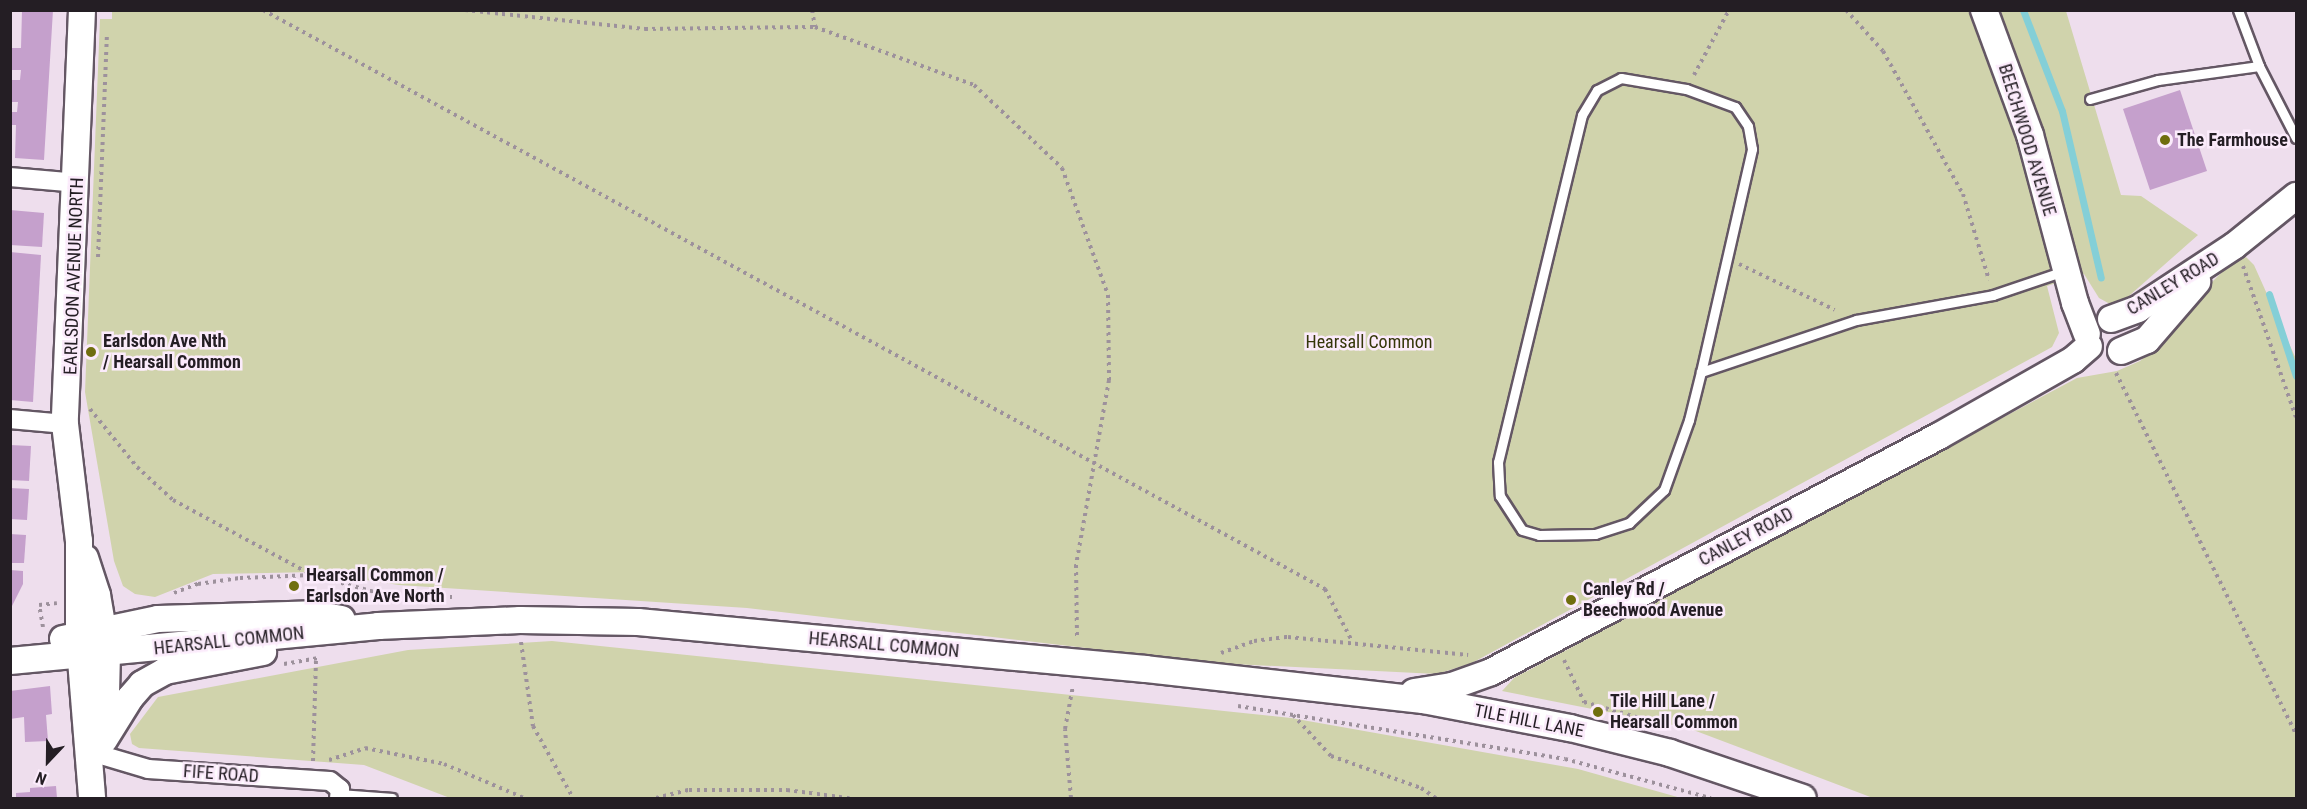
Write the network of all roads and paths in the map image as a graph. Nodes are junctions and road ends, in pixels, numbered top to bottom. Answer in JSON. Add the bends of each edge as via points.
{"nodes":[{"id":1,"x":82,"y":10,"type":"edge"},
{"id":2,"x":263,"y":10,"type":"edge"},
{"id":3,"x":465,"y":10,"type":"edge"},
{"id":4,"x":812,"y":10,"type":"edge"},
{"id":5,"x":1729,"y":10,"type":"edge"},
{"id":6,"x":1846,"y":10,"type":"edge"},
{"id":7,"x":1984,"y":10,"type":"edge"},
{"id":8,"x":2238,"y":10,"type":"edge"},
{"id":9,"x":815,"y":27,"type":"junction"},
{"id":10,"x":2259,"y":66,"type":"junction"},
{"id":11,"x":1686,"y":89,"type":"junction"},
{"id":12,"x":2090,"y":99,"type":"dead end"},
{"id":13,"x":2296,"y":138,"type":"edge"},
{"id":14,"x":10,"y":177,"type":"edge"},
{"id":15,"x":78,"y":183,"type":"junction"},
{"id":16,"x":2296,"y":196,"type":"edge"},
{"id":17,"x":2234,"y":246,"type":"junction"},
{"id":18,"x":1727,"y":259,"type":"junction"},
{"id":19,"x":2066,"y":270,"type":"junction"},
{"id":20,"x":1993,"y":295,"type":"junction"},
{"id":21,"x":1857,"y":320,"type":"junction"},
{"id":22,"x":2097,"y":329,"type":"junction"},
{"id":23,"x":2116,"y":354,"type":"junction"},
{"id":24,"x":1701,"y":372,"type":"junction"},
{"id":25,"x":2296,"y":417,"type":"edge"},
{"id":26,"x":10,"y":419,"type":"edge"},
{"id":27,"x":77,"y":421,"type":"junction"},
{"id":28,"x":1096,"y":463,"type":"junction"},
{"id":29,"x":79,"y":541,"type":"junction"},
{"id":30,"x":167,"y":596,"type":"dead end"},
{"id":31,"x":77,"y":600,"type":"junction"},
{"id":32,"x":520,"y":620,"type":"junction"},
{"id":33,"x":378,"y":626,"type":"junction"},
{"id":34,"x":334,"y":629,"type":"junction"},
{"id":35,"x":1554,"y":638,"type":"junction"},
{"id":36,"x":106,"y":641,"type":"junction"},
{"id":37,"x":1352,"y":642,"type":"dead end"},
{"id":38,"x":51,"y":643,"type":"junction"},
{"id":39,"x":79,"y":645,"type":"junction"},
{"id":40,"x":10,"y":656,"type":"edge"},
{"id":41,"x":327,"y":656,"type":"dead end"},
{"id":42,"x":316,"y":658,"type":"junction"},
{"id":43,"x":10,"y":661,"type":"edge"},
{"id":44,"x":1077,"y":663,"type":"junction"},
{"id":45,"x":276,"y":665,"type":"dead end"},
{"id":46,"x":1390,"y":696,"type":"junction"},
{"id":47,"x":1233,"y":705,"type":"dead end"},
{"id":48,"x":1292,"y":713,"type":"junction"},
{"id":49,"x":1656,"y":723,"type":"dead end"},
{"id":50,"x":2296,"y":734,"type":"edge"},
{"id":51,"x":103,"y":747,"type":"junction"},
{"id":52,"x":1670,"y":753,"type":"junction"},
{"id":53,"x":313,"y":780,"type":"junction"},
{"id":54,"x":1663,"y":783,"type":"junction"},
{"id":55,"x":340,"y":794,"type":"edge"},
{"id":56,"x":92,"y":798,"type":"edge"},
{"id":57,"x":393,"y":798,"type":"edge"},
{"id":58,"x":524,"y":798,"type":"edge"},
{"id":59,"x":573,"y":798,"type":"edge"},
{"id":60,"x":656,"y":798,"type":"edge"},
{"id":61,"x":849,"y":798,"type":"edge"},
{"id":62,"x":1071,"y":798,"type":"edge"},
{"id":63,"x":1436,"y":798,"type":"edge"},
{"id":64,"x":1711,"y":798,"type":"edge"},
{"id":65,"x":1803,"y":798,"type":"edge"}],
"edges":[{"from":1,"to":15,"type":"main road","name":"EARLSDON AVENUE NORTH"},
{"from":2,"to":28,"type":"path"},
{"from":3,"to":9,"type":"path","via":[[645,29]]},
{"from":4,"to":9,"type":"path"},
{"from":5,"to":11,"type":"path"},
{"from":6,"to":20,"type":"path","via":[[1883,51],[1963,195]]},
{"from":7,"to":19,"type":"main road","name":"BEECHWOOD AVENUE","via":[[2030,135]]},
{"from":8,"to":10,"type":"lane"},
{"from":9,"to":28,"type":"path","via":[[974,85],[1062,168],[1108,296],[1108,380]]},
{"from":10,"to":12,"type":"lane","via":[[2158,80]]},
{"from":10,"to":13,"type":"lane"},
{"from":11,"to":18,"type":"lane","via":[[1735,107],[1748,126],[1752,149]]},
{"from":11,"to":24,"type":"lane","via":[[1621,78],[1597,90],[1582,115],[1498,462],[1500,496],[1512,518],[1522,530],[1539,535],[1595,534],[1629,523],[1664,490]]},
{"from":14,"to":15,"type":"street"},
{"from":15,"to":27,"type":"main road","name":"EARLSDON AVENUE NORTH"},
{"from":16,"to":17,"type":"main road","name":"CANLEY ROAD"},
{"from":17,"to":22,"type":"main road","name":"CANLEY ROAD","via":[[2138,309]]},
{"from":17,"to":23,"type":"main road","name":"CANLEY ROAD","via":[[2182,297],[2146,340]]},
{"from":17,"to":25,"type":"path","via":[[2252,285]]},
{"from":18,"to":21,"type":"path"},
{"from":18,"to":24,"type":"lane"},
{"from":19,"to":20,"type":"lane"},
{"from":19,"to":22,"type":"main road","name":"BEECHWOOD AVENUE"},
{"from":20,"to":21,"type":"lane"},
{"from":21,"to":24,"type":"lane"},
{"from":22,"to":23,"type":"main road","via":[[2098,355]]},
{"from":22,"to":23,"type":"main road","via":[[2125,334]]},
{"from":22,"to":35,"type":"main road","name":"CANLEY ROAD","via":[[2073,360],[1938,436]]},
{"from":23,"to":50,"type":"path","via":[[2115,369]]},
{"from":26,"to":27,"type":"street"},
{"from":27,"to":29,"type":"main road","name":"EARLSDON AVENUE NORTH"},
{"from":27,"to":30,"type":"path","via":[[90,408],[137,467],[173,500],[312,575],[198,584]]},
{"from":28,"to":37,"type":"path","via":[[1326,589]]},
{"from":28,"to":44,"type":"path","via":[[1076,564]]},
{"from":29,"to":31,"type":"main road","name":"EARLSDON AVENUE NORTH"},
{"from":29,"to":36,"type":"main road","name":"EARLSDON AVENUE NORTH"},
{"from":31,"to":38,"type":"path","via":[[39,605],[39,619]]},
{"from":31,"to":39,"type":"main road","name":"EARLSDON AVENUE NORTH"},
{"from":32,"to":33,"type":"main road","name":"HEARSALL COMMON"},
{"from":32,"to":44,"type":"main road","name":"HEARSALL COMMON","via":[[638,622]]},
{"from":32,"to":59,"type":"path","via":[[523,675],[532,726]]},
{"from":33,"to":34,"type":"main road","name":"HEARSALL COMMON"},
{"from":33,"to":36,"type":"main road","name":"HEARSALL COMMON","via":[[312,614],[158,619]]},
{"from":34,"to":36,"type":"main road","name":"HEARSALL COMMON"},
{"from":34,"to":51,"type":"main road","via":[[310,642],[165,671],[141,684],[129,698]]},
{"from":35,"to":46,"type":"main road","name":"CANLEY ROAD","via":[[1491,672],[1452,686]]},
{"from":35,"to":49,"type":"path","via":[[1584,702]]},
{"from":36,"to":39,"type":"main road","name":"HEARSALL COMMON"},
{"from":36,"to":51,"type":"main road","name":"EARLSDON AVENUE NORTH"},
{"from":38,"to":39,"type":"main road"},
{"from":38,"to":40,"type":"main road"},
{"from":39,"to":43,"type":"main road"},
{"from":39,"to":56,"type":"main road","name":"EARLSDON AVENUE NORTH"},
{"from":41,"to":42,"type":"path"},
{"from":42,"to":45,"type":"path"},
{"from":42,"to":53,"type":"path"},
{"from":44,"to":46,"type":"main road","name":"HEARSALL COMMON"},
{"from":44,"to":62,"type":"path","via":[[1065,729]]},
{"from":46,"to":52,"type":"main road","name":"TILE HILL LANE","via":[[1570,728]]},
{"from":47,"to":48,"type":"path"},
{"from":48,"to":54,"type":"path","via":[[1565,759]]},
{"from":48,"to":63,"type":"path","via":[[1331,756],[1421,788]]},
{"from":51,"to":53,"type":"street","name":"FIFE ROAD","via":[[148,769]]},
{"from":51,"to":56,"type":"main road"},
{"from":52,"to":54,"type":"path"},
{"from":52,"to":65,"type":"main road","name":"TILE HILL LANE"},
{"from":53,"to":55,"type":"street","name":"FIFE ROAD","via":[[330,781]]},
{"from":53,"to":58,"type":"path","via":[[332,757],[365,748],[444,764]]},
{"from":54,"to":64,"type":"path"},
{"from":55,"to":57,"type":"lane"},
{"from":60,"to":61,"type":"path","via":[[689,790],[787,790]]}]}
